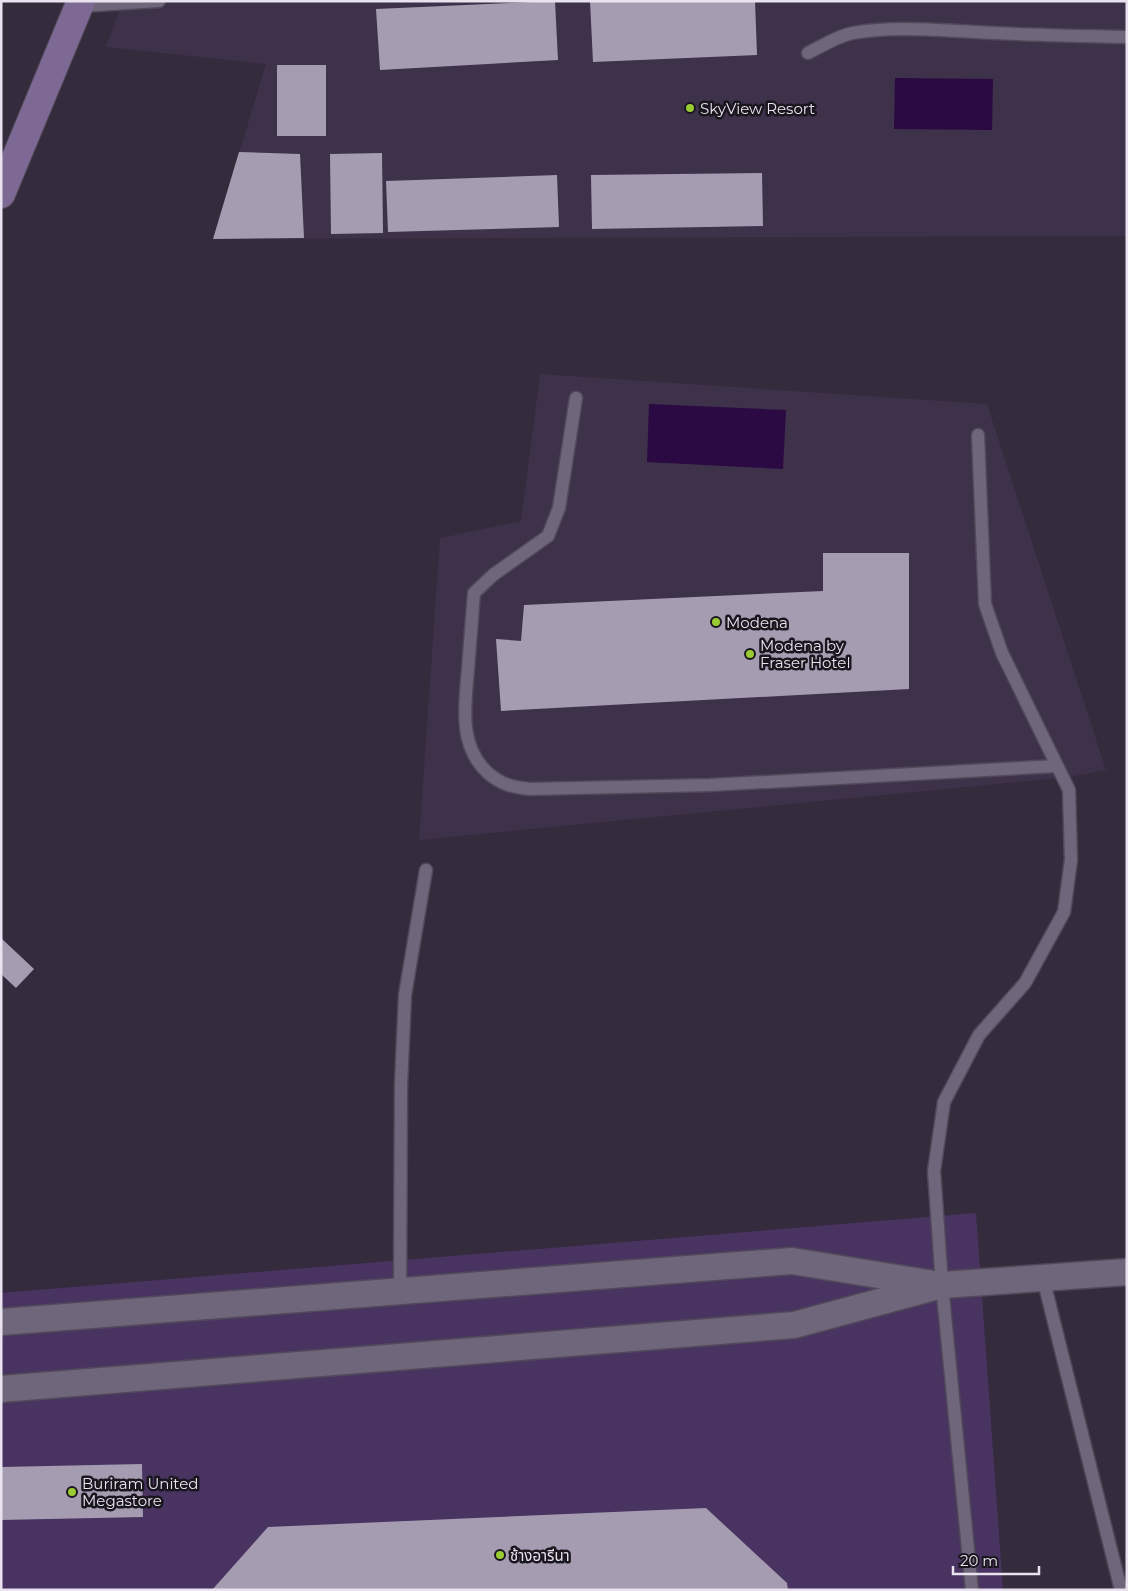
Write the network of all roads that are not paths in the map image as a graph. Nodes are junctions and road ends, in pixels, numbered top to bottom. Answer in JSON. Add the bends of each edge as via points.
{"nodes":[{"id":1,"x":159,"y":1,"type":"edge"},
{"id":2,"x":81,"y":4,"type":"edge"},
{"id":3,"x":1127,"y":37,"type":"edge"},
{"id":4,"x":808,"y":53,"type":"dead end"},
{"id":5,"x":1,"y":194,"type":"edge"},
{"id":6,"x":576,"y":398,"type":"dead end"},
{"id":7,"x":978,"y":435,"type":"dead end"},
{"id":8,"x":1057,"y":766,"type":"junction"},
{"id":9,"x":426,"y":870,"type":"dead end"},
{"id":10,"x":1127,"y":1272,"type":"edge"},
{"id":11,"x":1043,"y":1278,"type":"junction"},
{"id":12,"x":942,"y":1285,"type":"junction"},
{"id":13,"x":400,"y":1292,"type":"junction"},
{"id":14,"x":1,"y":1322,"type":"edge"},
{"id":15,"x":1,"y":1388,"type":"edge"},
{"id":16,"x":972,"y":1590,"type":"edge"},
{"id":17,"x":1121,"y":1590,"type":"edge"}],
"edges":[{"from":1,"to":2,"type":"lane"},
{"from":2,"to":5,"type":"main road"},
{"from":3,"to":4,"type":"lane","via":[[878,30],[852,33]]},
{"from":6,"to":8,"type":"lane","via":[[559,508],[548,536],[493,575],[474,593],[464,709],[466,730],[470,749],[496,780],[512,788],[530,789],[710,785]]},
{"from":7,"to":8,"type":"lane","via":[[985,604],[1002,653]]},
{"from":8,"to":12,"type":"lane","via":[[1069,790],[1072,860],[1064,912],[1025,983],[979,1035],[944,1102],[934,1171]]},
{"from":9,"to":13,"type":"lane","via":[[405,995]]},
{"from":10,"to":11,"type":"street"},
{"from":11,"to":12,"type":"street"},
{"from":11,"to":17,"type":"lane"},
{"from":12,"to":13,"type":"street","via":[[792,1261]]},
{"from":12,"to":15,"type":"street","via":[[794,1325]]},
{"from":12,"to":16,"type":"lane"},
{"from":13,"to":14,"type":"street"}]}
